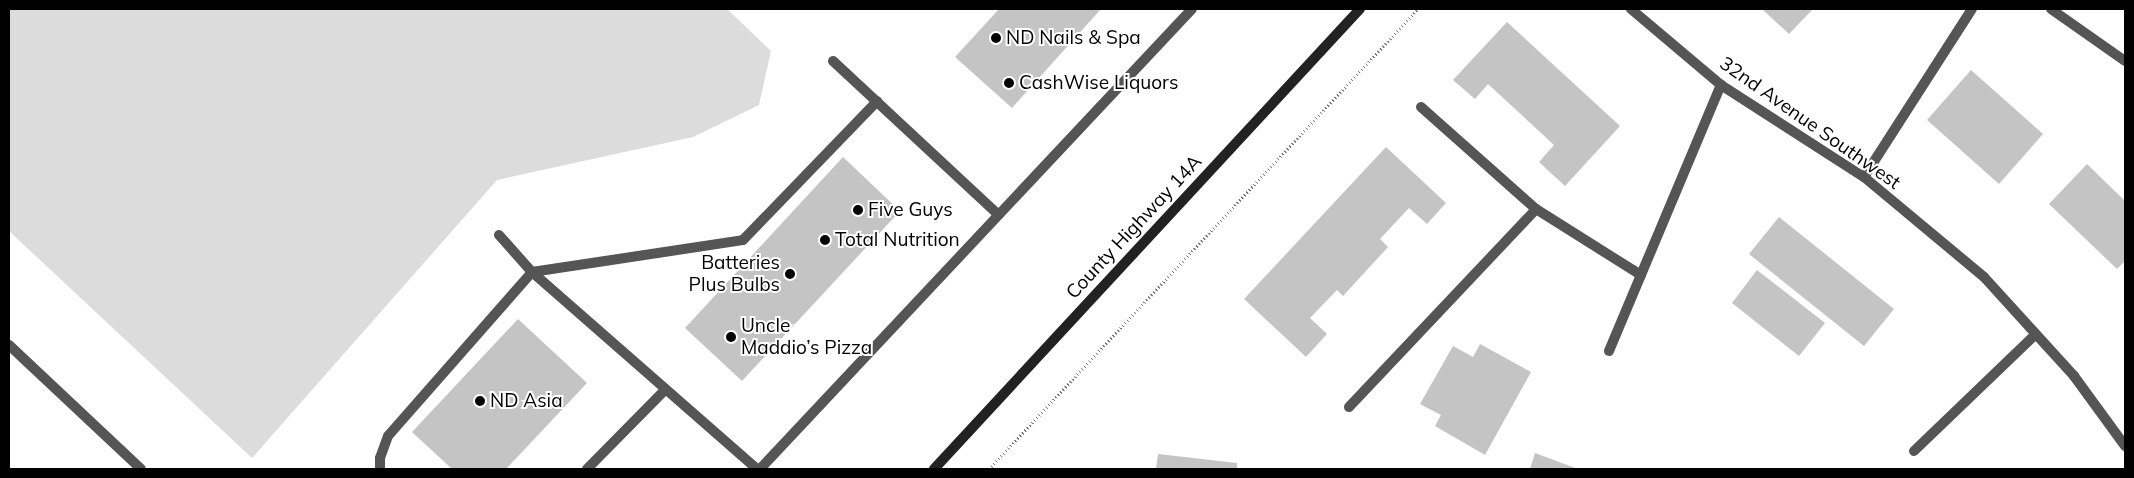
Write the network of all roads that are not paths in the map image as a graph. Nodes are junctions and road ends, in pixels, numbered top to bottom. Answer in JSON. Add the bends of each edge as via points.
{"nodes":[{"id":1,"x":1192,"y":9,"type":"edge"},
{"id":2,"x":1360,"y":9,"type":"edge"},
{"id":3,"x":1632,"y":9,"type":"edge"},
{"id":4,"x":1972,"y":9,"type":"edge"},
{"id":5,"x":2051,"y":9,"type":"edge"},
{"id":6,"x":2125,"y":60,"type":"edge"},
{"id":7,"x":833,"y":61,"type":"dead end"},
{"id":8,"x":1722,"y":85,"type":"junction"},
{"id":9,"x":876,"y":101,"type":"junction"},
{"id":10,"x":1420,"y":107,"type":"dead end"},
{"id":11,"x":1864,"y":177,"type":"junction"},
{"id":12,"x":1536,"y":209,"type":"junction"},
{"id":13,"x":999,"y":215,"type":"junction"},
{"id":14,"x":499,"y":235,"type":"dead end"},
{"id":15,"x":532,"y":272,"type":"junction"},
{"id":16,"x":1641,"y":275,"type":"junction"},
{"id":17,"x":2035,"y":335,"type":"junction"},
{"id":18,"x":9,"y":346,"type":"edge"},
{"id":19,"x":1609,"y":350,"type":"dead end"},
{"id":20,"x":666,"y":389,"type":"junction"},
{"id":21,"x":1349,"y":407,"type":"dead end"},
{"id":22,"x":2125,"y":446,"type":"edge"},
{"id":23,"x":1914,"y":451,"type":"dead end"},
{"id":24,"x":142,"y":469,"type":"edge"},
{"id":25,"x":380,"y":469,"type":"edge"},
{"id":26,"x":587,"y":469,"type":"edge"},
{"id":27,"x":758,"y":469,"type":"edge"},
{"id":28,"x":934,"y":469,"type":"edge"}],
"edges":[{"from":1,"to":13,"type":"street"},
{"from":2,"to":28,"type":"main road","name":"County Highway 14A"},
{"from":3,"to":8,"type":"street","name":"32nd Avenue Southwest"},
{"from":4,"to":11,"type":"street"},
{"from":5,"to":6,"type":"street"},
{"from":7,"to":9,"type":"street"},
{"from":8,"to":11,"type":"street","name":"32nd Avenue Southwest"},
{"from":8,"to":16,"type":"street"},
{"from":9,"to":13,"type":"street"},
{"from":9,"to":15,"type":"street","via":[[743,240]]},
{"from":10,"to":12,"type":"street"},
{"from":11,"to":17,"type":"street","name":"32nd Avenue Southwest","via":[[1984,277]]},
{"from":12,"to":16,"type":"street"},
{"from":12,"to":21,"type":"street"},
{"from":13,"to":27,"type":"street"},
{"from":14,"to":15,"type":"street"},
{"from":15,"to":20,"type":"street"},
{"from":15,"to":25,"type":"street","via":[[388,436],[380,458]]},
{"from":16,"to":19,"type":"street"},
{"from":17,"to":22,"type":"street","name":"32nd Avenue Southwest","via":[[2074,376]]},
{"from":17,"to":23,"type":"street"},
{"from":18,"to":24,"type":"street"},
{"from":20,"to":26,"type":"street"},
{"from":20,"to":27,"type":"street"}]}
